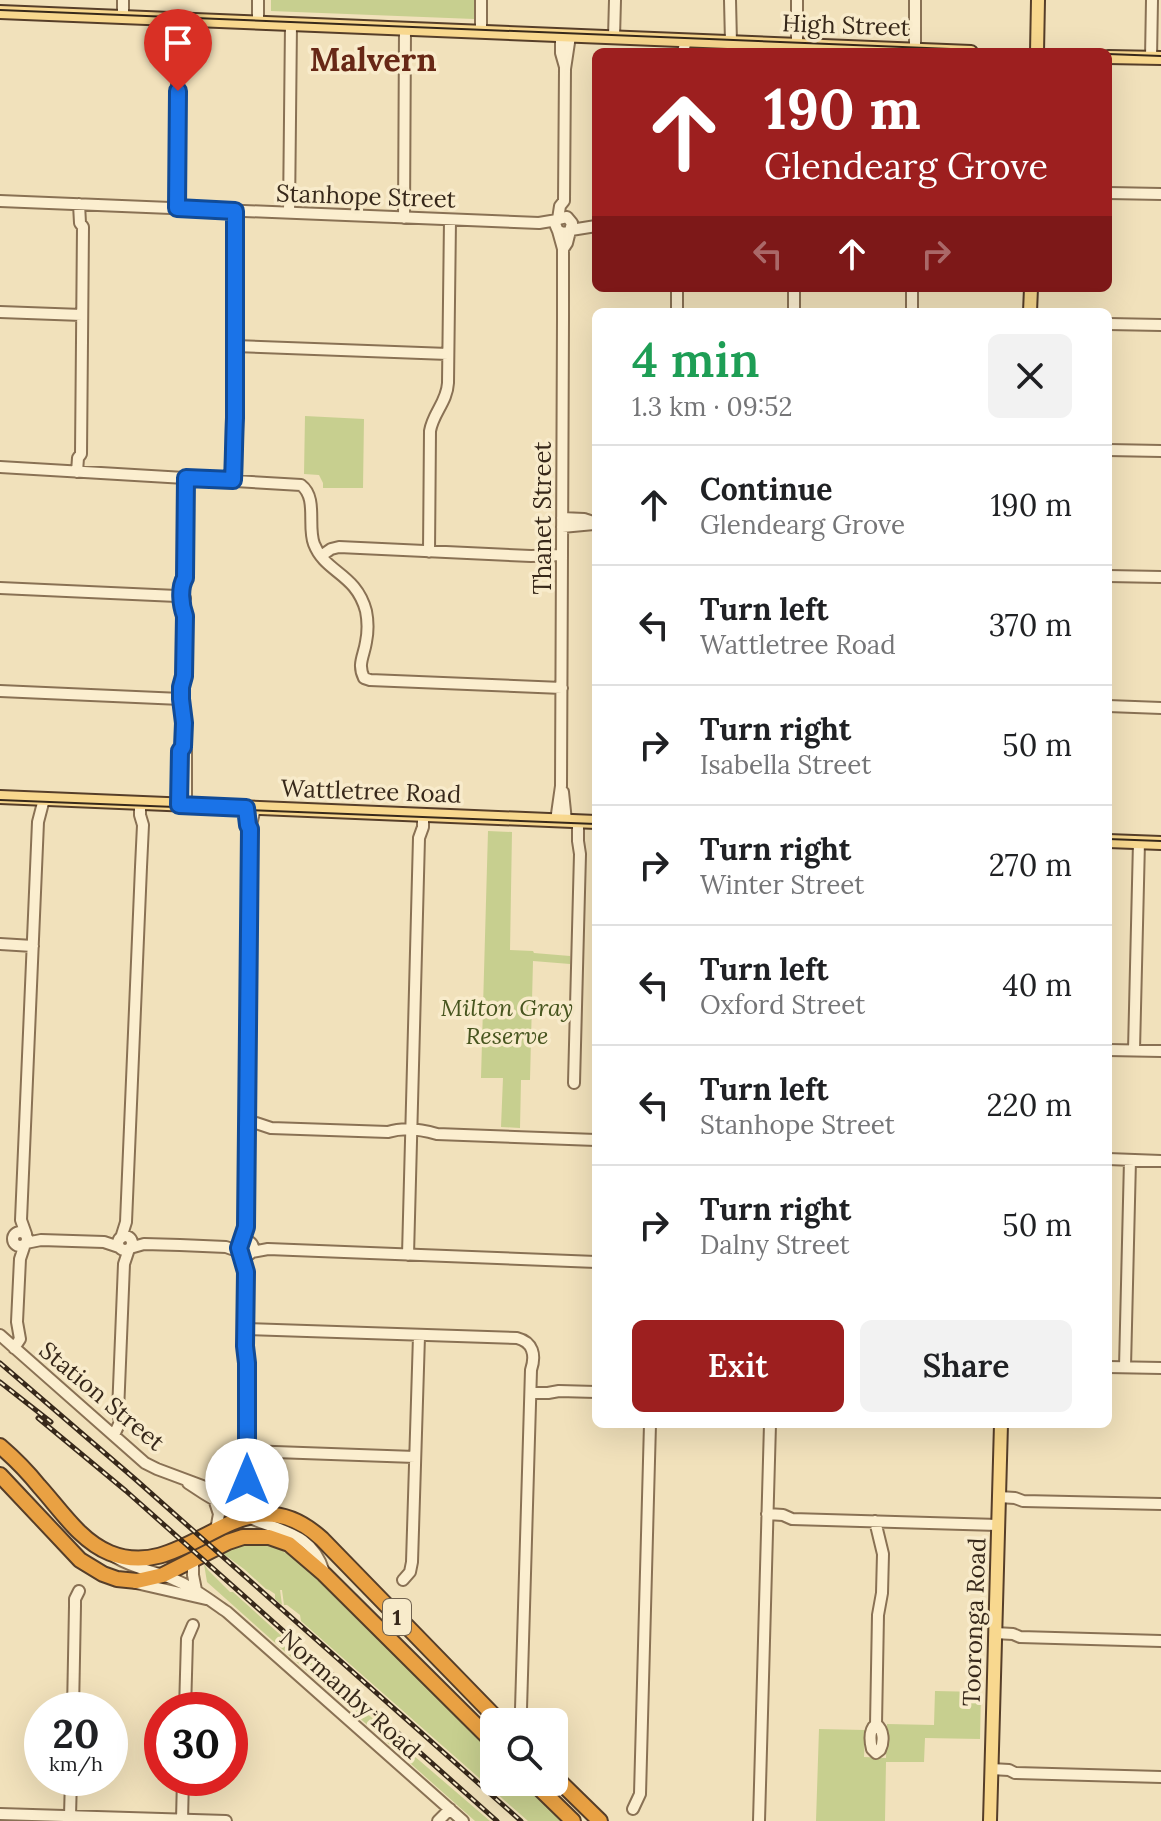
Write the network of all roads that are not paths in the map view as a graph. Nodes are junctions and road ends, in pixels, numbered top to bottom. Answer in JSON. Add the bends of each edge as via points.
{"nodes":[{"id":1,"x":123,"y":0,"type":"edge"},
{"id":2,"x":258,"y":0,"type":"edge"},
{"id":3,"x":481,"y":0,"type":"edge"},
{"id":4,"x":615,"y":0,"type":"edge"},
{"id":5,"x":730,"y":0,"type":"edge"},
{"id":6,"x":797,"y":0,"type":"edge"},
{"id":7,"x":915,"y":0,"type":"edge"},
{"id":8,"x":1038,"y":0,"type":"edge"},
{"id":9,"x":1152,"y":0,"type":"edge"},
{"id":10,"x":0,"y":12,"type":"edge"},
{"id":11,"x":123,"y":17,"type":"junction"},
{"id":12,"x":177,"y":19,"type":"junction"},
{"id":13,"x":258,"y":23,"type":"junction"},
{"id":14,"x":291,"y":24,"type":"junction"},
{"id":15,"x":405,"y":29,"type":"junction"},
{"id":16,"x":481,"y":32,"type":"junction"},
{"id":17,"x":566,"y":35,"type":"junction"},
{"id":18,"x":614,"y":37,"type":"junction"},
{"id":19,"x":731,"y":42,"type":"junction"},
{"id":20,"x":679,"y":46,"type":"edge"},
{"id":21,"x":796,"y":48,"type":"edge"},
{"id":22,"x":913,"y":48,"type":"edge"},
{"id":23,"x":1037,"y":48,"type":"edge"},
{"id":24,"x":1112,"y":57,"type":"edge"},
{"id":25,"x":1156,"y":58,"type":"edge"},
{"id":26,"x":1112,"y":193,"type":"edge"},
{"id":27,"x":1161,"y":194,"type":"edge"},
{"id":28,"x":0,"y":201,"type":"edge"},
{"id":29,"x":83,"y":204,"type":"junction"},
{"id":30,"x":177,"y":208,"type":"junction"},
{"id":31,"x":235,"y":211,"type":"junction"},
{"id":32,"x":289,"y":213,"type":"junction"},
{"id":33,"x":404,"y":218,"type":"junction"},
{"id":34,"x":450,"y":220,"type":"junction"},
{"id":35,"x":564,"y":225,"type":"junction"},
{"id":36,"x":592,"y":226,"type":"edge"},
{"id":37,"x":0,"y":312,"type":"edge"},
{"id":38,"x":82,"y":315,"type":"junction"},
{"id":39,"x":1112,"y":324,"type":"edge"},
{"id":40,"x":1161,"y":325,"type":"edge"},
{"id":41,"x":235,"y":346,"type":"junction"},
{"id":42,"x":448,"y":354,"type":"junction"},
{"id":43,"x":1112,"y":450,"type":"edge"},
{"id":44,"x":1161,"y":451,"type":"edge"},
{"id":45,"x":0,"y":467,"type":"edge"},
{"id":46,"x":80,"y":472,"type":"junction"},
{"id":47,"x":186,"y":478,"type":"junction"},
{"id":48,"x":233,"y":480,"type":"junction"},
{"id":49,"x":562,"y":522,"type":"junction"},
{"id":50,"x":592,"y":524,"type":"edge"},
{"id":51,"x":349,"y":549,"type":"junction"},
{"id":52,"x":429,"y":552,"type":"junction"},
{"id":53,"x":321,"y":556,"type":"junction"},
{"id":54,"x":562,"y":558,"type":"junction"},
{"id":55,"x":330,"y":565,"type":"junction"},
{"id":56,"x":1112,"y":576,"type":"edge"},
{"id":57,"x":1161,"y":577,"type":"edge"},
{"id":58,"x":0,"y":588,"type":"edge"},
{"id":59,"x":185,"y":599,"type":"junction"},
{"id":60,"x":184,"y":676,"type":"junction"},
{"id":61,"x":562,"y":688,"type":"junction"},
{"id":62,"x":0,"y":691,"type":"edge"},
{"id":63,"x":181,"y":699,"type":"junction"},
{"id":64,"x":1112,"y":706,"type":"edge"},
{"id":65,"x":1161,"y":708,"type":"edge"},
{"id":66,"x":184,"y":723,"type":"junction"},
{"id":67,"x":0,"y":797,"type":"edge"},
{"id":68,"x":39,"y":799,"type":"junction"},
{"id":69,"x":144,"y":804,"type":"junction"},
{"id":70,"x":182,"y":805,"type":"junction"},
{"id":71,"x":250,"y":808,"type":"junction"},
{"id":72,"x":419,"y":815,"type":"junction"},
{"id":73,"x":576,"y":822,"type":"edge"},
{"id":74,"x":1112,"y":841,"type":"edge"},
{"id":75,"x":1139,"y":842,"type":"junction"},
{"id":76,"x":1161,"y":843,"type":"edge"},
{"id":77,"x":0,"y":944,"type":"edge"},
{"id":78,"x":33,"y":946,"type":"junction"},
{"id":79,"x":1112,"y":1050,"type":"edge"},
{"id":80,"x":1134,"y":1050,"type":"junction"},
{"id":81,"x":1161,"y":1051,"type":"edge"},
{"id":82,"x":574,"y":1083,"type":"dead end"},
{"id":83,"x":247,"y":1127,"type":"junction"},
{"id":84,"x":411,"y":1133,"type":"junction"},
{"id":85,"x":592,"y":1140,"type":"edge"},
{"id":86,"x":1112,"y":1159,"type":"edge"},
{"id":87,"x":1130,"y":1160,"type":"junction"},
{"id":88,"x":1161,"y":1161,"type":"edge"},
{"id":89,"x":0,"y":1238,"type":"edge"},
{"id":90,"x":20,"y":1239,"type":"junction"},
{"id":91,"x":125,"y":1243,"type":"junction"},
{"id":92,"x":246,"y":1248,"type":"junction"},
{"id":93,"x":408,"y":1255,"type":"junction"},
{"id":94,"x":592,"y":1262,"type":"edge"},
{"id":95,"x":245,"y":1329,"type":"junction"},
{"id":96,"x":419,"y":1336,"type":"junction"},
{"id":97,"x":7,"y":1341,"type":"edge"},
{"id":98,"x":1112,"y":1367,"type":"edge"},
{"id":99,"x":1125,"y":1367,"type":"junction"},
{"id":100,"x":1161,"y":1368,"type":"edge"},
{"id":101,"x":531,"y":1390,"type":"junction"},
{"id":102,"x":592,"y":1392,"type":"edge"},
{"id":103,"x":650,"y":1428,"type":"edge"},
{"id":104,"x":770,"y":1428,"type":"edge"},
{"id":105,"x":1001,"y":1428,"type":"edge"},
{"id":106,"x":110,"y":1431,"type":"junction"},
{"id":107,"x":0,"y":1446,"type":"edge"},
{"id":108,"x":247,"y":1451,"type":"junction"},
{"id":109,"x":415,"y":1457,"type":"junction"},
{"id":110,"x":0,"y":1475,"type":"edge"},
{"id":111,"x":183,"y":1480,"type":"junction"},
{"id":112,"x":247,"y":1480,"type":"dead end"},
{"id":113,"x":214,"y":1499,"type":"junction"},
{"id":114,"x":999,"y":1500,"type":"junction"},
{"id":115,"x":1161,"y":1504,"type":"edge"},
{"id":116,"x":246,"y":1516,"type":"junction"},
{"id":117,"x":289,"y":1519,"type":"junction"},
{"id":118,"x":767,"y":1519,"type":"junction"},
{"id":119,"x":880,"y":1521,"type":"junction"},
{"id":120,"x":998,"y":1525,"type":"junction"},
{"id":121,"x":216,"y":1530,"type":"junction"},
{"id":122,"x":103,"y":1550,"type":"junction"},
{"id":123,"x":193,"y":1561,"type":"junction"},
{"id":124,"x":324,"y":1574,"type":"junction"},
{"id":125,"x":163,"y":1575,"type":"junction"},
{"id":126,"x":123,"y":1580,"type":"junction"},
{"id":127,"x":403,"y":1580,"type":"dead end"},
{"id":128,"x":196,"y":1590,"type":"junction"},
{"id":129,"x":79,"y":1591,"type":"dead end"},
{"id":130,"x":208,"y":1600,"type":"junction"},
{"id":131,"x":193,"y":1625,"type":"dead end"},
{"id":132,"x":995,"y":1636,"type":"junction"},
{"id":133,"x":1161,"y":1641,"type":"edge"},
{"id":134,"x":73,"y":1692,"type":"edge"},
{"id":135,"x":186,"y":1692,"type":"edge"},
{"id":136,"x":486,"y":1708,"type":"edge"},
{"id":137,"x":521,"y":1708,"type":"edge"},
{"id":138,"x":876,"y":1724,"type":"dead end"},
{"id":139,"x":480,"y":1729,"type":"edge"},
{"id":140,"x":991,"y":1773,"type":"junction"},
{"id":141,"x":1161,"y":1777,"type":"edge"},
{"id":142,"x":568,"y":1790,"type":"edge"},
{"id":143,"x":71,"y":1796,"type":"edge"},
{"id":144,"x":183,"y":1796,"type":"edge"},
{"id":145,"x":547,"y":1796,"type":"edge"},
{"id":146,"x":450,"y":1809,"type":"junction"},
{"id":147,"x":633,"y":1809,"type":"dead end"},
{"id":148,"x":0,"y":1814,"type":"edge"},
{"id":149,"x":70,"y":1816,"type":"junction"},
{"id":150,"x":182,"y":1820,"type":"edge"},
{"id":151,"x":226,"y":1821,"type":"edge"},
{"id":152,"x":438,"y":1821,"type":"edge"},
{"id":153,"x":463,"y":1821,"type":"edge"},
{"id":154,"x":573,"y":1821,"type":"edge"},
{"id":155,"x":600,"y":1821,"type":"edge"},
{"id":156,"x":759,"y":1821,"type":"edge"},
{"id":157,"x":990,"y":1821,"type":"edge"}],
"edges":[{"from":1,"to":11,"type":"street"},
{"from":2,"to":13,"type":"street"},
{"from":3,"to":16,"type":"street"},
{"from":4,"to":18,"type":"street"},
{"from":5,"to":19,"type":"street"},
{"from":6,"to":21,"type":"street"},
{"from":7,"to":22,"type":"street"},
{"from":8,"to":23,"type":"main road"},
{"from":9,"to":25,"type":"street"},
{"from":10,"to":11,"type":"main road","name":"High Street"},
{"from":11,"to":12,"type":"main road","name":"High Street"},
{"from":12,"to":13,"type":"main road","name":"High Street"},
{"from":12,"to":30,"type":"street"},
{"from":13,"to":14,"type":"main road","name":"High Street"},
{"from":14,"to":15,"type":"main road","name":"High Street"},
{"from":14,"to":32,"type":"street"},
{"from":15,"to":16,"type":"main road","name":"High Street"},
{"from":15,"to":33,"type":"street"},
{"from":16,"to":17,"type":"main road","name":"High Street"},
{"from":17,"to":18,"type":"main road","name":"High Street"},
{"from":17,"to":35,"type":"street","name":"Thanet Street","via":[[561,53]]},
{"from":18,"to":20,"type":"main road","name":"High Street"},
{"from":19,"to":20,"type":"main road","name":"High Street"},
{"from":19,"to":21,"type":"main road","name":"High Street"},
{"from":24,"to":25,"type":"main road"},
{"from":26,"to":27,"type":"street"},
{"from":28,"to":29,"type":"street","name":"Stanhope Street"},
{"from":29,"to":30,"type":"street","name":"Stanhope Street"},
{"from":29,"to":38,"type":"street"},
{"from":30,"to":31,"type":"street","name":"Stanhope Street"},
{"from":31,"to":32,"type":"street","name":"Stanhope Street"},
{"from":31,"to":41,"type":"street"},
{"from":32,"to":33,"type":"street","name":"Stanhope Street"},
{"from":33,"to":34,"type":"street","name":"Stanhope Street"},
{"from":34,"to":35,"type":"street","name":"Stanhope Street"},
{"from":34,"to":42,"type":"street"},
{"from":35,"to":36,"type":"street","name":"Stanhope Street"},
{"from":35,"to":49,"type":"street","name":"Thanet Street"},
{"from":37,"to":38,"type":"street"},
{"from":38,"to":46,"type":"street"},
{"from":39,"to":40,"type":"street"},
{"from":41,"to":42,"type":"street"},
{"from":41,"to":48,"type":"street"},
{"from":42,"to":52,"type":"street","via":[[446,397],[430,431]]},
{"from":43,"to":44,"type":"street"},
{"from":45,"to":46,"type":"street"},
{"from":46,"to":47,"type":"street"},
{"from":47,"to":48,"type":"street"},
{"from":47,"to":59,"type":"street"},
{"from":48,"to":53,"type":"street","via":[[306,489],[311,534]]},
{"from":49,"to":50,"type":"street"},
{"from":49,"to":54,"type":"street","name":"Thanet Street"},
{"from":51,"to":52,"type":"street"},
{"from":51,"to":53,"type":"street","via":[[335,548]]},
{"from":51,"to":55,"type":"street"},
{"from":52,"to":54,"type":"street"},
{"from":53,"to":55,"type":"street"},
{"from":54,"to":61,"type":"street","name":"Thanet Street"},
{"from":55,"to":61,"type":"street","via":[[354,585],[363,603],[368,630],[360,663],[364,678]]},
{"from":56,"to":57,"type":"street"},
{"from":58,"to":59,"type":"street"},
{"from":59,"to":60,"type":"street"},
{"from":60,"to":63,"type":"street"},
{"from":60,"to":66,"type":"street"},
{"from":61,"to":73,"type":"street","name":"Thanet Street","via":[[561,786]]},
{"from":62,"to":63,"type":"street"},
{"from":63,"to":66,"type":"street"},
{"from":64,"to":65,"type":"street"},
{"from":66,"to":70,"type":"street"},
{"from":67,"to":68,"type":"main road","name":"Wattletree Road"},
{"from":68,"to":69,"type":"main road","name":"Wattletree Road"},
{"from":68,"to":78,"type":"street","via":[[43,808]]},
{"from":69,"to":70,"type":"main road","name":"Wattletree Road"},
{"from":69,"to":91,"type":"street"},
{"from":70,"to":71,"type":"main road","name":"Wattletree Road"},
{"from":71,"to":72,"type":"main road","name":"Wattletree Road"},
{"from":71,"to":83,"type":"street"},
{"from":72,"to":73,"type":"main road","name":"Wattletree Road"},
{"from":72,"to":84,"type":"street"},
{"from":73,"to":82,"type":"street","name":"Thanet Street","via":[[584,841]]},
{"from":74,"to":75,"type":"main road"},
{"from":75,"to":76,"type":"main road"},
{"from":75,"to":80,"type":"street"},
{"from":77,"to":78,"type":"street"},
{"from":78,"to":90,"type":"street"},
{"from":79,"to":80,"type":"street"},
{"from":80,"to":81,"type":"street"},
{"from":83,"to":84,"type":"street"},
{"from":83,"to":92,"type":"street"},
{"from":84,"to":85,"type":"street"},
{"from":84,"to":93,"type":"street"},
{"from":86,"to":87,"type":"street"},
{"from":87,"to":88,"type":"street"},
{"from":87,"to":99,"type":"street"},
{"from":89,"to":90,"type":"street"},
{"from":90,"to":91,"type":"street"},
{"from":90,"to":97,"type":"street","via":[[17,1322]]},
{"from":91,"to":92,"type":"street"},
{"from":91,"to":106,"type":"street","via":[[118,1412]]},
{"from":92,"to":93,"type":"street"},
{"from":92,"to":95,"type":"street"},
{"from":93,"to":94,"type":"street"},
{"from":95,"to":96,"type":"street"},
{"from":95,"to":108,"type":"street"},
{"from":96,"to":101,"type":"street","via":[[528,1342],[534,1356]]},
{"from":96,"to":109,"type":"street"},
{"from":97,"to":106,"type":"street","name":"Station Street"},
{"from":98,"to":99,"type":"street"},
{"from":99,"to":100,"type":"street"},
{"from":101,"to":102,"type":"street"},
{"from":101,"to":137,"type":"street"},
{"from":103,"to":147,"type":"street","via":[[640,1794]]},
{"from":104,"to":118,"type":"street"},
{"from":105,"to":114,"type":"main road","name":"Tooronga Road"},
{"from":106,"to":111,"type":"street","name":"Station Street","via":[[151,1467]]},
{"from":107,"to":122,"type":"highway"},
{"from":108,"to":109,"type":"street"},
{"from":108,"to":112,"type":"street"},
{"from":109,"to":127,"type":"street","via":[[412,1562]]},
{"from":110,"to":126,"type":"highway","via":[[80,1560]]},
{"from":111,"to":113,"type":"street","name":"Station Street"},
{"from":111,"to":117,"type":"street","name":"Station Street"},
{"from":113,"to":116,"type":"street","name":"Station Street"},
{"from":113,"to":121,"type":"street","via":[[219,1514]]},
{"from":114,"to":115,"type":"street"},
{"from":114,"to":120,"type":"main road","name":"Tooronga Road"},
{"from":116,"to":117,"type":"highway","number":"1"},
{"from":116,"to":121,"type":"highway","number":"1"},
{"from":116,"to":124,"type":"street","name":"Station Street","via":[[302,1539],[317,1554]]},
{"from":117,"to":136,"type":"highway","number":"1","via":[[322,1539]]},
{"from":118,"to":119,"type":"street"},
{"from":118,"to":156,"type":"street"},
{"from":119,"to":120,"type":"street"},
{"from":119,"to":138,"type":"street"},
{"from":120,"to":132,"type":"main road","name":"Tooronga Road"},
{"from":121,"to":122,"type":"highway","number":"1","via":[[156,1557],[129,1558]]},
{"from":122,"to":125,"type":"street","name":"Normanby Road","via":[[128,1565]]},
{"from":123,"to":124,"type":"highway","number":"1","via":[[233,1540],[263,1536],[289,1544]]},
{"from":123,"to":125,"type":"highway","number":"1"},
{"from":123,"to":128,"type":"street"},
{"from":124,"to":139,"type":"highway","number":"1"},
{"from":125,"to":126,"type":"highway","number":"1"},
{"from":125,"to":128,"type":"street","name":"Normanby Road"},
{"from":126,"to":130,"type":"street","name":"Normanby Road"},
{"from":128,"to":130,"type":"street","name":"Normanby Road"},
{"from":129,"to":134,"type":"street"},
{"from":130,"to":146,"type":"street","name":"Normanby Road"},
{"from":131,"to":135,"type":"street","via":[[187,1639]]},
{"from":132,"to":133,"type":"street"},
{"from":132,"to":140,"type":"main road","name":"Tooronga Road"},
{"from":140,"to":141,"type":"street"},
{"from":140,"to":157,"type":"main road","name":"Tooronga Road"},
{"from":142,"to":155,"type":"highway"},
{"from":143,"to":149,"type":"street"},
{"from":144,"to":150,"type":"street"},
{"from":145,"to":154,"type":"highway"},
{"from":146,"to":152,"type":"street"},
{"from":146,"to":153,"type":"street","name":"Normanby Road"},
{"from":148,"to":149,"type":"street"},
{"from":149,"to":150,"type":"street"},
{"from":150,"to":151,"type":"street"}]}
